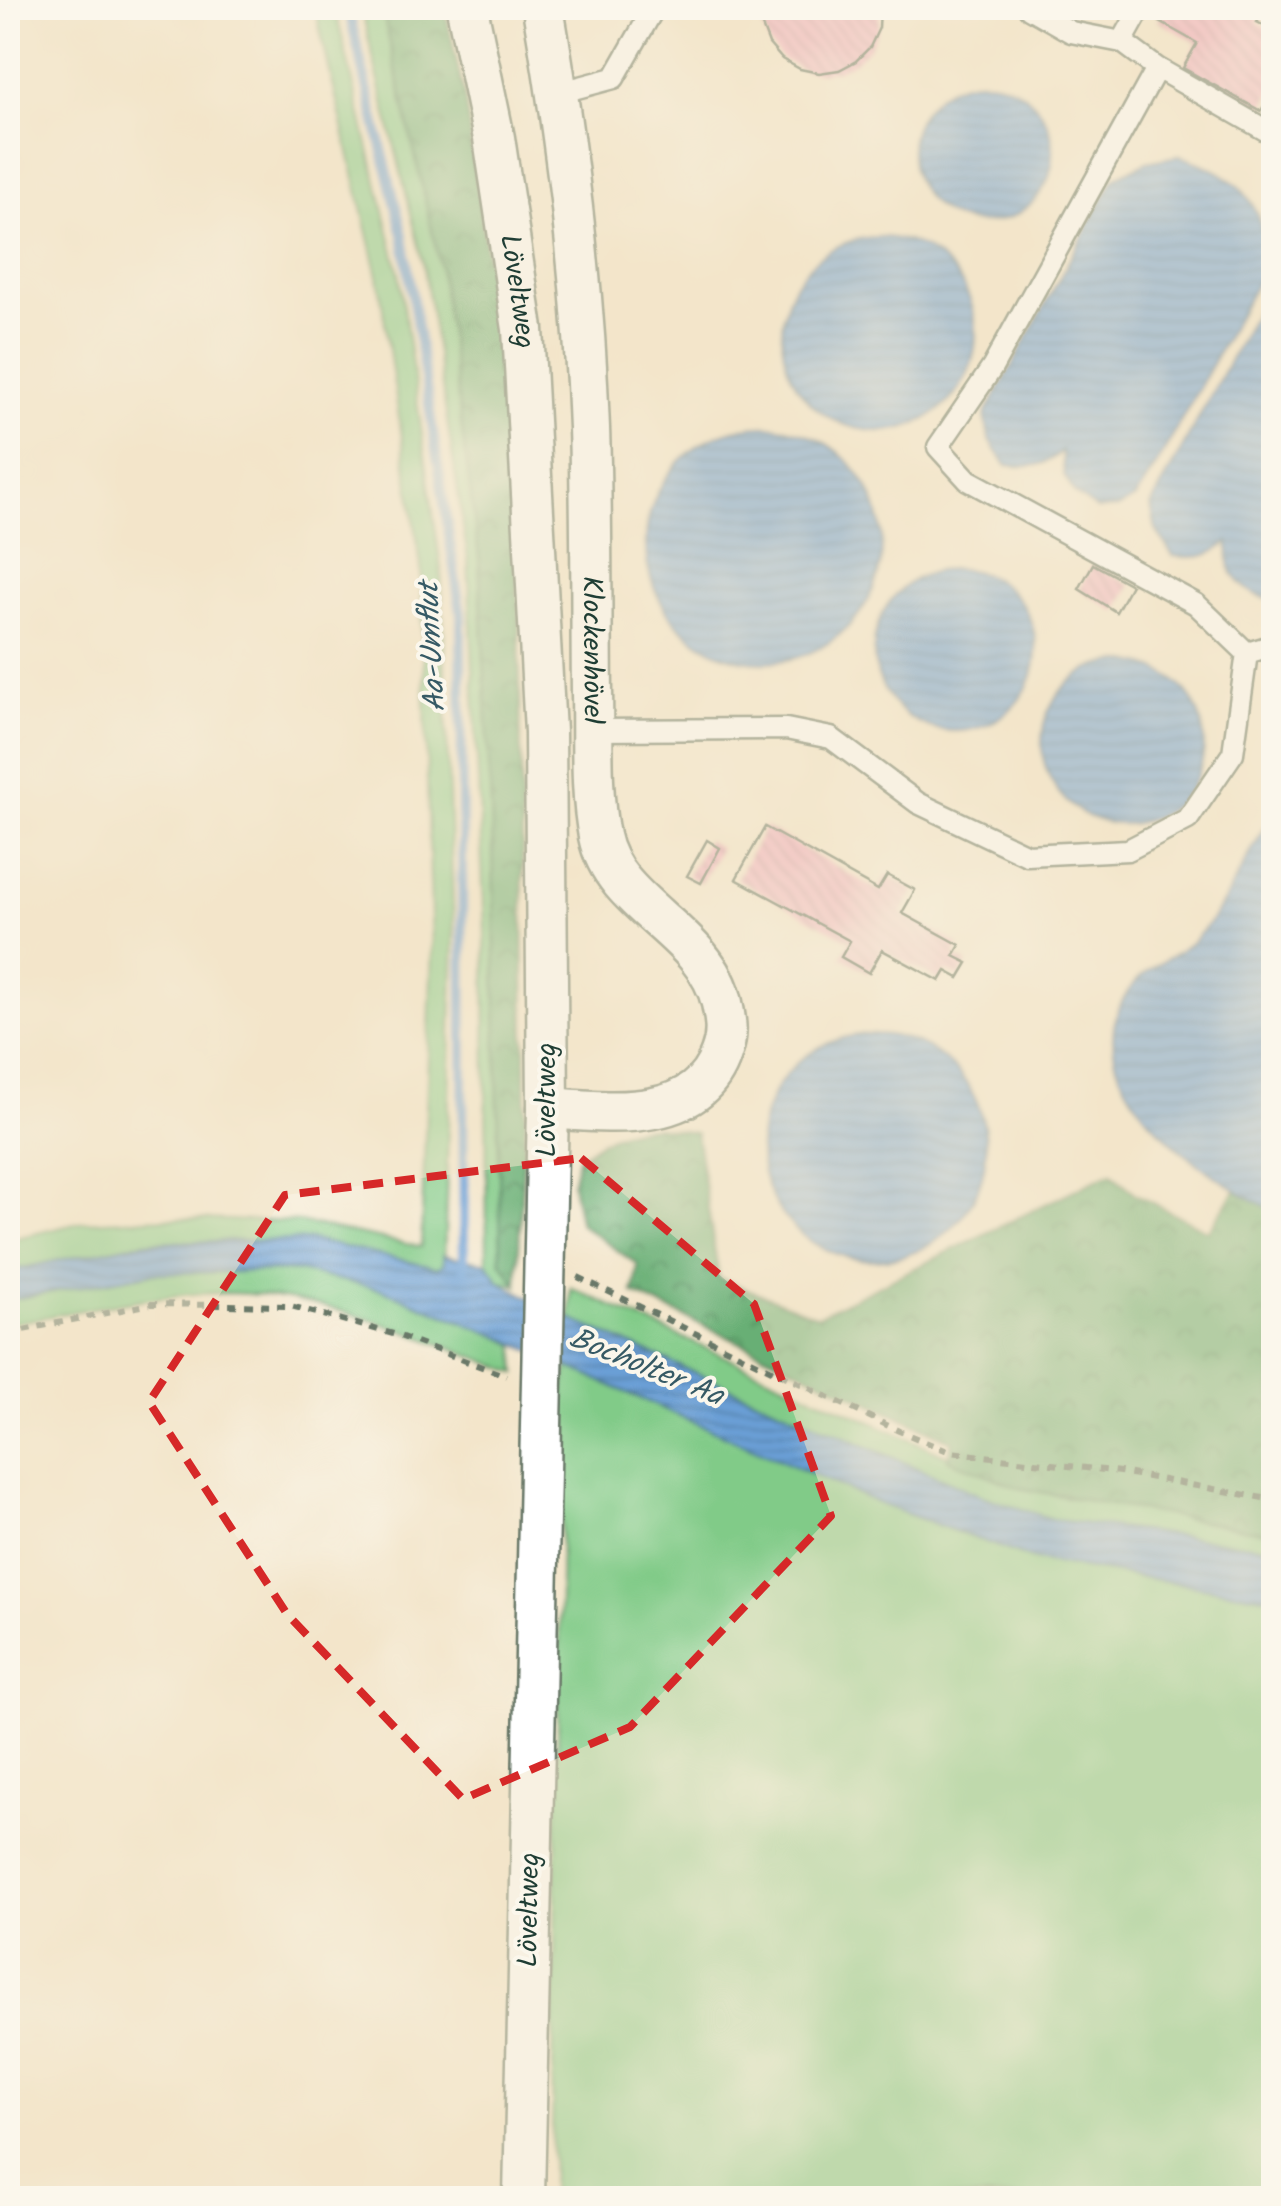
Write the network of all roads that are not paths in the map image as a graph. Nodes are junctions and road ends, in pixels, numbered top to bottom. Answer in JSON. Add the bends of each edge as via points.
{"nodes":[{"id":1,"x":467,"y":8,"type":"edge"},
{"id":2,"x":543,"y":8,"type":"edge"},
{"id":3,"x":654,"y":8,"type":"edge"},
{"id":4,"x":1029,"y":8,"type":"edge"},
{"id":5,"x":1140,"y":8,"type":"edge"},
{"id":6,"x":1122,"y":42,"type":"junction"},
{"id":7,"x":1157,"y":68,"type":"junction"},
{"id":8,"x":558,"y":93,"type":"junction"},
{"id":9,"x":1274,"y":136,"type":"edge"},
{"id":10,"x":1274,"y":645,"type":"edge"},
{"id":11,"x":1247,"y":653,"type":"junction"},
{"id":12,"x":593,"y":730,"type":"junction"},
{"id":13,"x":548,"y":1108,"type":"junction"},
{"id":14,"x":524,"y":2198,"type":"edge"}],
"edges":[{"from":1,"to":13,"type":"street","name":"Löveltweg","via":[[522,328],[545,732]]},
{"from":2,"to":8,"type":"street","name":"Klockenhövel"},
{"from":3,"to":8,"type":"lane","via":[[614,78]]},
{"from":4,"to":6,"type":"lane","via":[[1072,32]]},
{"from":5,"to":6,"type":"lane"},
{"from":6,"to":7,"type":"lane"},
{"from":7,"to":9,"type":"lane"},
{"from":7,"to":11,"type":"lane","via":[[992,368],[938,447],[968,480],[1196,604]]},
{"from":8,"to":12,"type":"street","name":"Klockenhövel","via":[[575,218],[589,428]]},
{"from":10,"to":11,"type":"lane"},
{"from":11,"to":12,"type":"lane","via":[[1232,754],[1188,819],[1128,850],[1027,856],[918,803],[831,738],[786,729]]},
{"from":12,"to":13,"type":"street","name":"Klockenhövel","via":[[606,860],[692,947],[717,982],[728,1029],[711,1075],[672,1103],[622,1113]]},
{"from":13,"to":14,"type":"street","name":"Löveltweg"}]}
